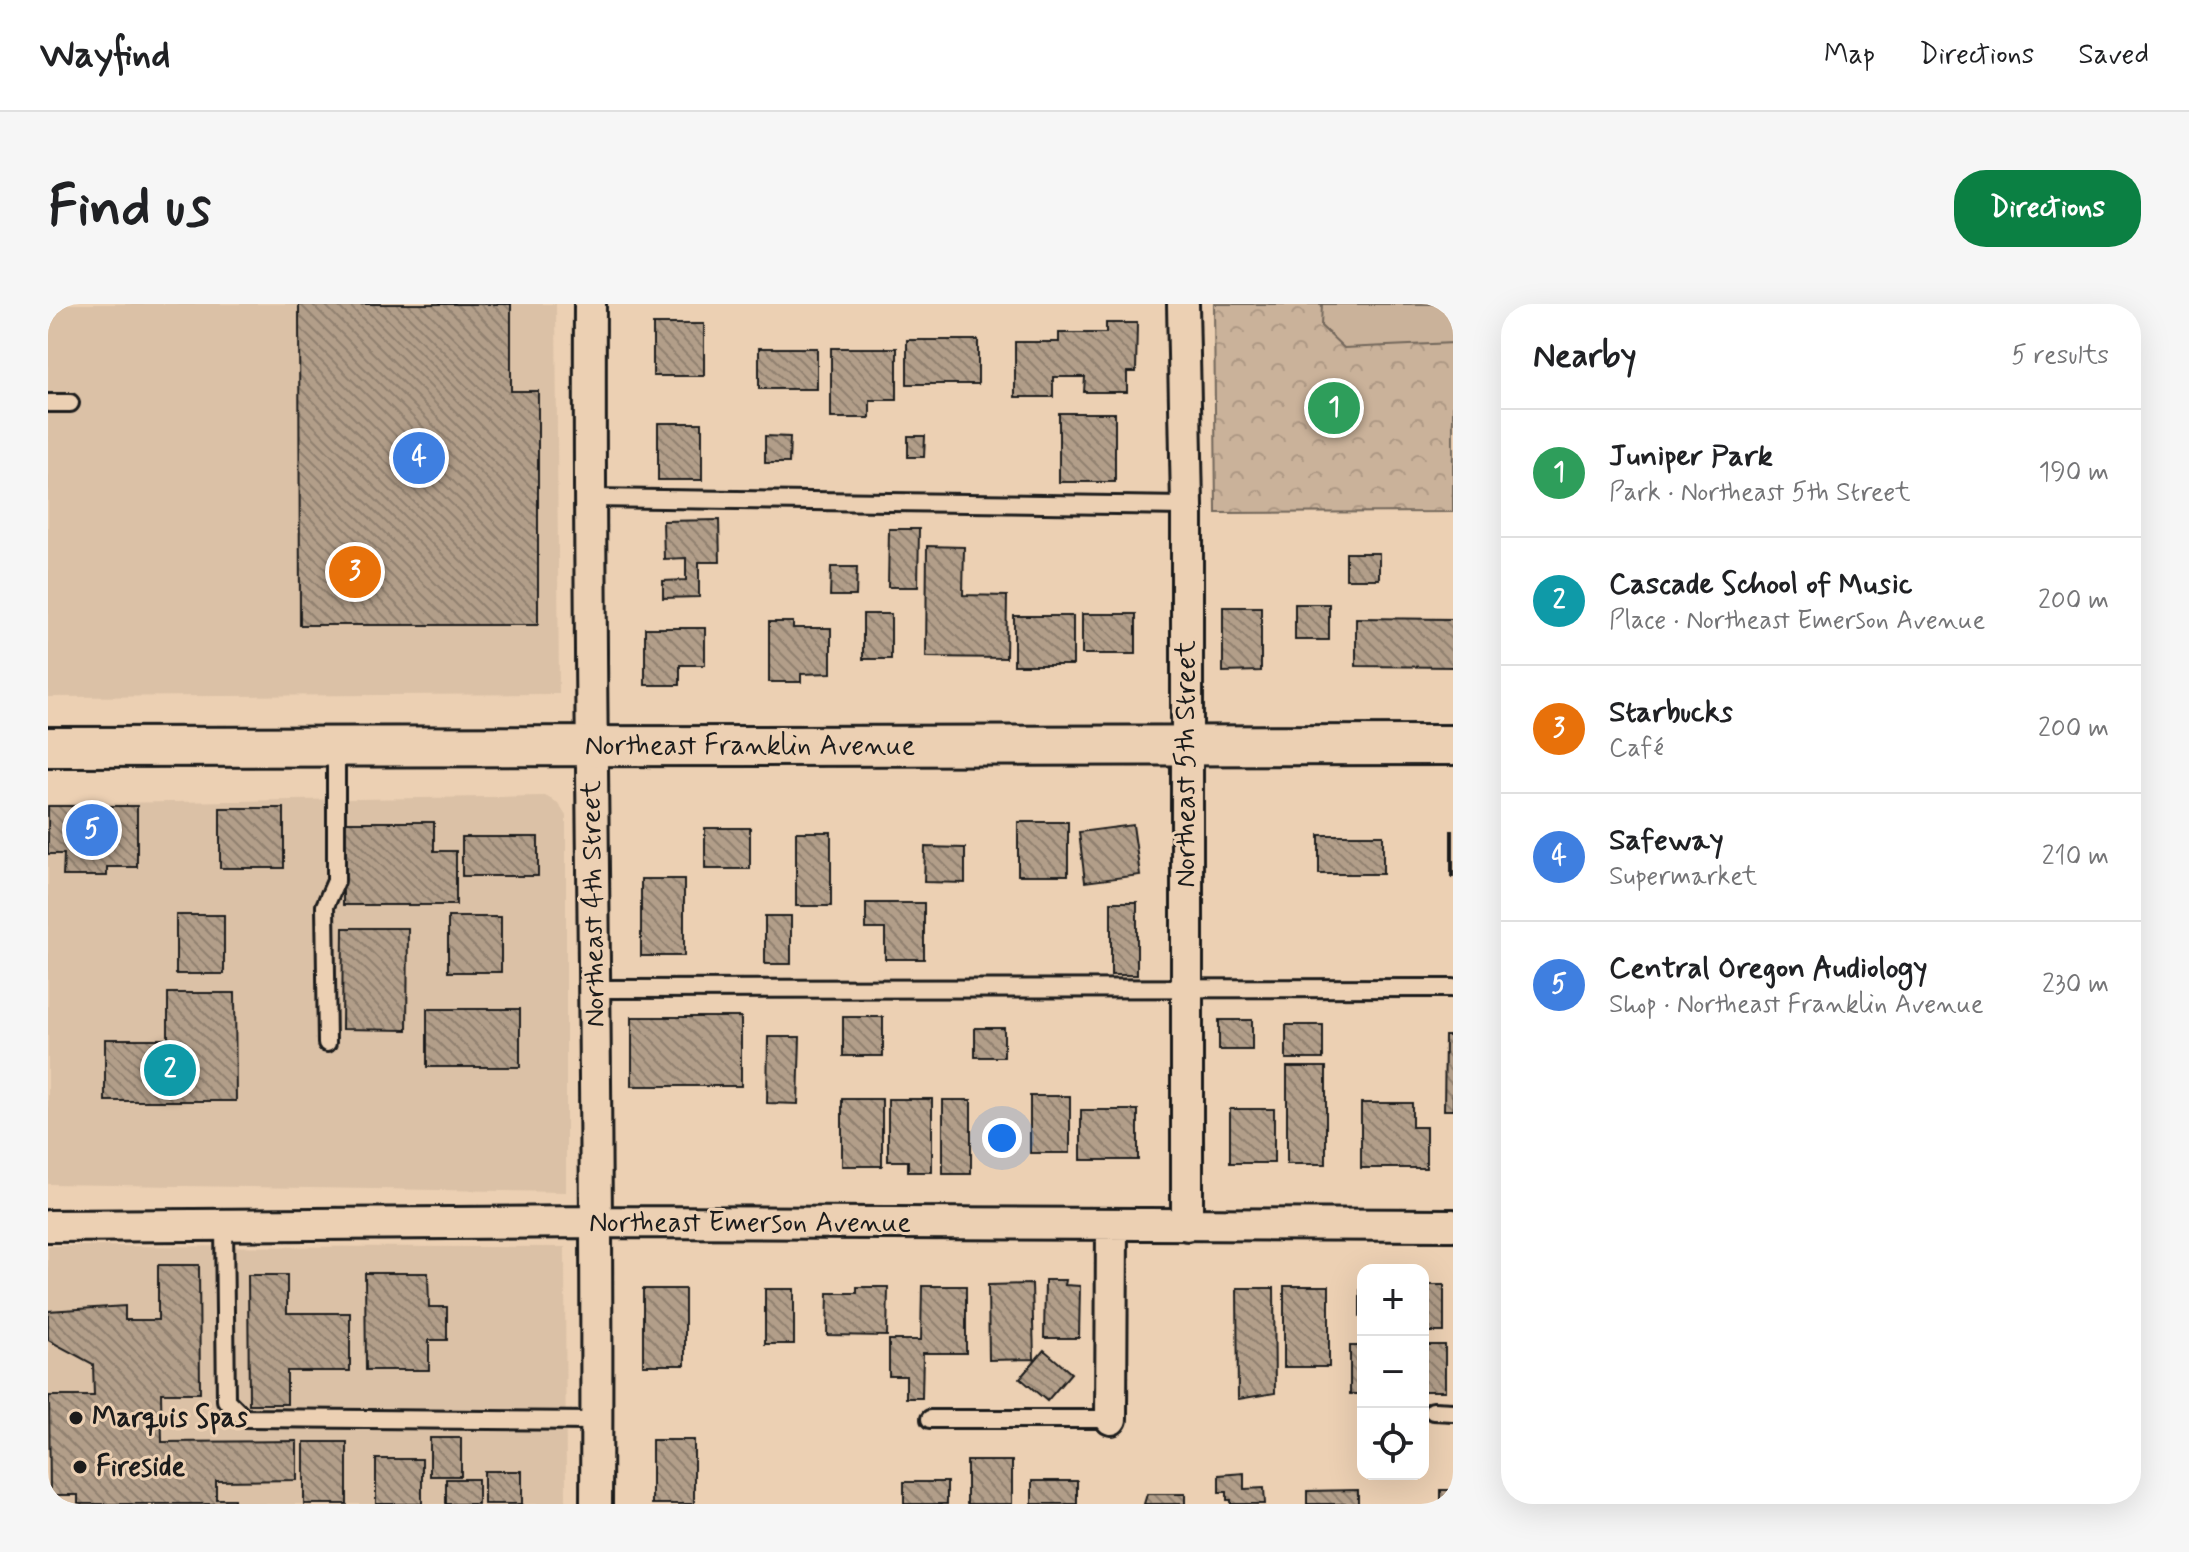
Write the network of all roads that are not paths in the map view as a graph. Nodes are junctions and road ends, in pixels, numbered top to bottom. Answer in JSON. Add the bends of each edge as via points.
{"nodes":[{"id":1,"x":590,"y":304,"type":"edge"},
{"id":2,"x":1183,"y":304,"type":"edge"},
{"id":3,"x":48,"y":403,"type":"edge"},
{"id":4,"x":70,"y":403,"type":"dead end"},
{"id":5,"x":589,"y":498,"type":"junction"},
{"id":6,"x":1187,"y":506,"type":"junction"},
{"id":7,"x":1187,"y":745,"type":"junction"},
{"id":8,"x":1453,"y":745,"type":"edge"},
{"id":9,"x":336,"y":746,"type":"junction"},
{"id":10,"x":593,"y":746,"type":"junction"},
{"id":11,"x":48,"y":747,"type":"edge"},
{"id":12,"x":1453,"y":988,"type":"edge"},
{"id":13,"x":595,"y":989,"type":"junction"},
{"id":14,"x":1185,"y":989,"type":"junction"},
{"id":15,"x":327,"y":1043,"type":"dead end"},
{"id":16,"x":597,"y":1222,"type":"junction"},
{"id":17,"x":224,"y":1225,"type":"junction"},
{"id":18,"x":1112,"y":1225,"type":"junction"},
{"id":19,"x":1187,"y":1225,"type":"junction"},
{"id":20,"x":1453,"y":1225,"type":"edge"},
{"id":21,"x":48,"y":1226,"type":"edge"},
{"id":22,"x":1433,"y":1411,"type":"dead end"},
{"id":23,"x":1453,"y":1412,"type":"edge"},
{"id":24,"x":930,"y":1419,"type":"dead end"},
{"id":25,"x":1111,"y":1419,"type":"joint"},
{"id":26,"x":597,"y":1421,"type":"junction"},
{"id":27,"x":596,"y":1504,"type":"edge"}],
"edges":[{"from":1,"to":5,"type":"street","name":"Northeast 4th Street"},
{"from":2,"to":6,"type":"street","name":"Northeast 5th Street"},
{"from":3,"to":4,"type":"lane"},
{"from":5,"to":6,"type":"lane"},
{"from":5,"to":10,"type":"street","name":"Northeast 4th Street"},
{"from":6,"to":7,"type":"street","name":"Northeast 5th Street"},
{"from":7,"to":8,"type":"street","name":"Northeast Franklin Avenue"},
{"from":7,"to":10,"type":"street","name":"Northeast Franklin Avenue"},
{"from":7,"to":14,"type":"street","name":"Northeast 5th Street"},
{"from":9,"to":10,"type":"street","name":"Northeast Franklin Avenue"},
{"from":9,"to":11,"type":"street","name":"Northeast Franklin Avenue"},
{"from":9,"to":15,"type":"lane","via":[[336,881],[325,906]]},
{"from":10,"to":13,"type":"street","name":"Northeast 4th Street"},
{"from":12,"to":14,"type":"lane"},
{"from":13,"to":14,"type":"lane"},
{"from":13,"to":16,"type":"street","name":"Northeast 4th Street"},
{"from":14,"to":19,"type":"street","name":"Northeast 5th Street"},
{"from":16,"to":17,"type":"street","name":"Northeast Emerson Avenue"},
{"from":16,"to":18,"type":"street","name":"Northeast Emerson Avenue"},
{"from":16,"to":26,"type":"street","name":"Northeast 4th Street"},
{"from":17,"to":21,"type":"street","name":"Northeast Emerson Avenue"},
{"from":17,"to":26,"type":"lane","via":[[226,1400],[244,1418]]},
{"from":18,"to":19,"type":"street","name":"Northeast Emerson Avenue"},
{"from":18,"to":25,"type":"street"},
{"from":19,"to":20,"type":"street","name":"Northeast Emerson Avenue"},
{"from":22,"to":23,"type":"lane"},
{"from":24,"to":25,"type":"lane"},
{"from":26,"to":27,"type":"street","name":"Northeast 4th Street"}]}
